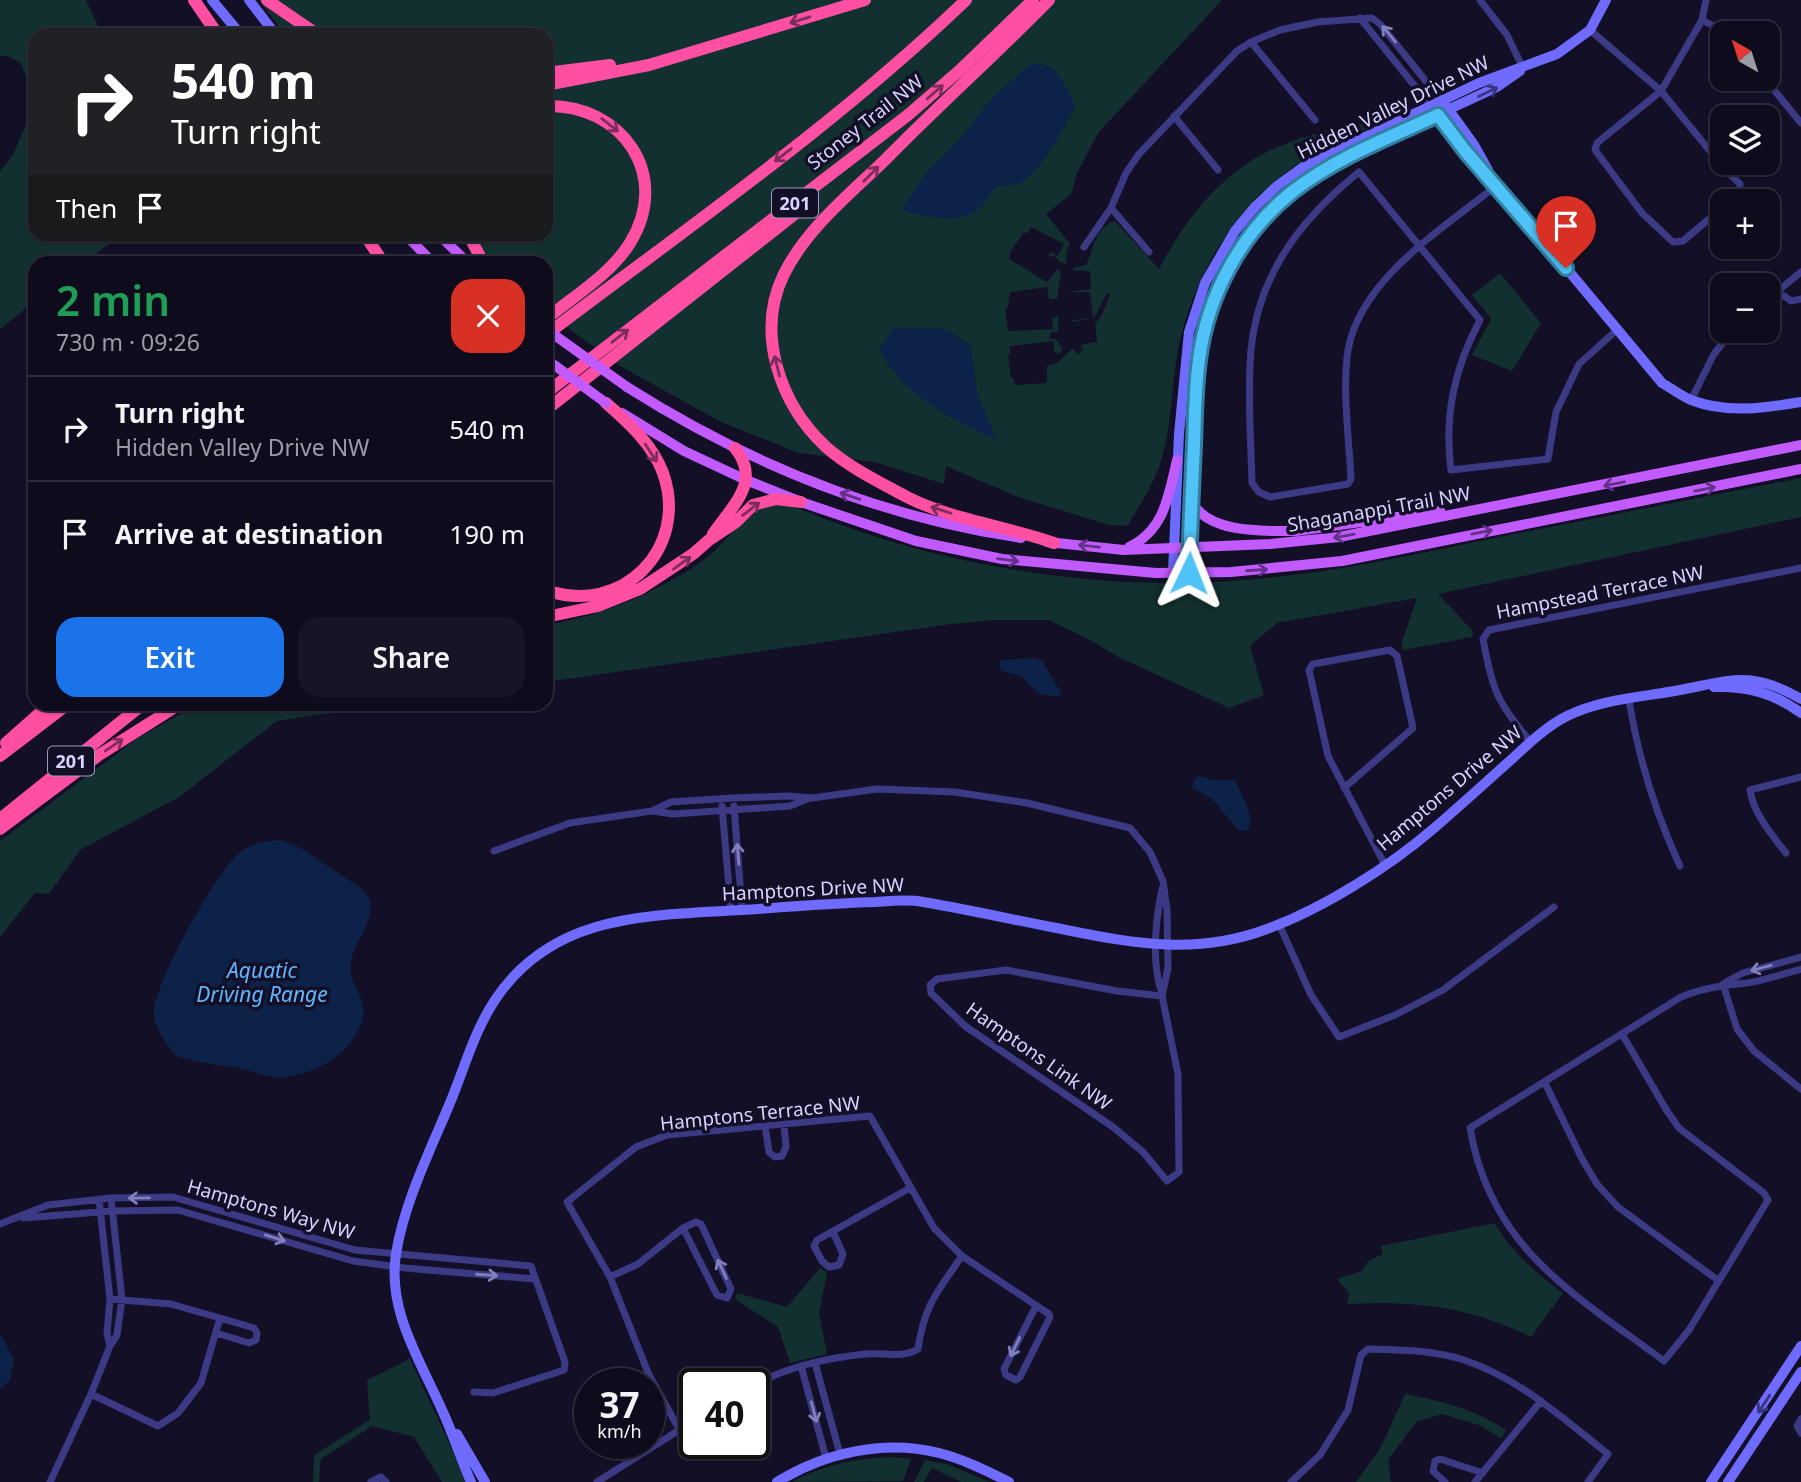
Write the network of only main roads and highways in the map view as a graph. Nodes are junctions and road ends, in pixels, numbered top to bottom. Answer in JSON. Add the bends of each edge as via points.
{"nodes":[{"id":1,"x":194,"y":0,"type":"edge"},
{"id":2,"x":267,"y":0,"type":"edge"},
{"id":3,"x":865,"y":0,"type":"edge"},
{"id":4,"x":966,"y":0,"type":"edge"},
{"id":5,"x":1033,"y":0,"type":"edge"},
{"id":6,"x":1049,"y":0,"type":"edge"},
{"id":7,"x":213,"y":28,"type":"edge"},
{"id":8,"x":308,"y":28,"type":"edge"},
{"id":9,"x":727,"y":42,"type":"junction"},
{"id":10,"x":553,"y":72,"type":"edge"},
{"id":11,"x":553,"y":84,"type":"edge"},
{"id":12,"x":553,"y":106,"type":"edge"},
{"id":13,"x":908,"y":115,"type":"junction"},
{"id":14,"x":413,"y":242,"type":"edge"},
{"id":15,"x":446,"y":242,"type":"edge"},
{"id":16,"x":426,"y":256,"type":"edge"},
{"id":17,"x":461,"y":256,"type":"edge"},
{"id":18,"x":553,"y":313,"type":"edge"},
{"id":19,"x":553,"y":330,"type":"edge"},
{"id":20,"x":553,"y":334,"type":"edge"},
{"id":21,"x":553,"y":364,"type":"edge"},
{"id":22,"x":553,"y":388,"type":"edge"},
{"id":23,"x":606,"y":403,"type":"junction"},
{"id":24,"x":553,"y":404,"type":"edge"},
{"id":25,"x":1801,"y":445,"type":"edge"},
{"id":26,"x":735,"y":448,"type":"junction"},
{"id":27,"x":1177,"y":460,"type":"road end"},
{"id":28,"x":1801,"y":470,"type":"edge"},
{"id":29,"x":746,"y":480,"type":"junction"},
{"id":30,"x":801,"y":502,"type":"junction"},
{"id":31,"x":1192,"y":502,"type":"road end"},
{"id":32,"x":1460,"y":514,"type":"junction"},
{"id":33,"x":709,"y":540,"type":"junction"},
{"id":34,"x":1054,"y":543,"type":"junction"},
{"id":35,"x":1124,"y":550,"type":"junction"},
{"id":36,"x":553,"y":592,"type":"edge"},
{"id":37,"x":553,"y":616,"type":"edge"},
{"id":38,"x":42,"y":711,"type":"edge"},
{"id":39,"x":59,"y":711,"type":"edge"},
{"id":40,"x":135,"y":711,"type":"edge"},
{"id":41,"x":169,"y":711,"type":"edge"},
{"id":42,"x":0,"y":747,"type":"edge"},
{"id":43,"x":0,"y":757,"type":"edge"},
{"id":44,"x":0,"y":819,"type":"edge"},
{"id":45,"x":0,"y":829,"type":"edge"}],
"edges":[{"from":1,"to":7,"type":"highway"},
{"from":2,"to":8,"type":"highway"},
{"from":3,"to":9,"type":"highway","one_way":true},
{"from":4,"to":19,"type":"highway","name":"Stoney Trail NW","number":"201","one_way":true,"via":[[831,117]]},
{"from":13,"to":5,"type":"highway","name":"Stoney Trail NW","number":"201","one_way":true},
{"from":34,"to":6,"type":"highway","one_way":true,"via":[[911,499],[842,459],[796,411],[781,381],[772,342],[779,288],[806,240]]},
{"from":9,"to":10,"type":"highway"},
{"from":9,"to":11,"type":"highway","via":[[649,65]]},
{"from":12,"to":18,"type":"highway","one_way":true,"via":[[573,107],[613,127],[635,153],[645,200],[636,232],[619,257]]},
{"from":22,"to":13,"type":"highway","name":"Stoney Trail NW","number":"201","one_way":true},
{"from":13,"to":24,"type":"highway","via":[[810,201]]},
{"from":14,"to":16,"type":"main road"},
{"from":15,"to":17,"type":"main road"},
{"from":20,"to":26,"type":"main road","name":"Shaganappi Trail NW","bridge":true,"via":[[627,387]]},
{"from":21,"to":23,"type":"main road","bridge":true},
{"from":23,"to":29,"type":"main road","via":[[684,451]]},
{"from":23,"to":36,"type":"highway","one_way":true,"via":[[638,433],[662,470],[669,509],[665,537],[645,569],[619,586],[588,597]]},
{"from":25,"to":32,"type":"main road","name":"Shaganappi Trail NW","one_way":true},
{"from":26,"to":29,"type":"highway","via":[[744,458]]},
{"from":34,"to":26,"type":"main road","name":"Shaganappi Trail NW","one_way":true,"via":[[985,533],[898,511],[820,485]]},
{"from":27,"to":35,"type":"main road","via":[[1160,520],[1149,535]]},
{"from":30,"to":28,"type":"main road","one_way":true,"via":[[916,541],[971,553],[1079,568],[1189,573],[1342,561]]},
{"from":29,"to":30,"type":"main road"},
{"from":29,"to":33,"type":"highway"},
{"from":33,"to":30,"type":"highway","one_way":true,"via":[[753,505],[776,499]]},
{"from":31,"to":32,"type":"main road","via":[[1197,512],[1215,522],[1272,531],[1445,511]]},
{"from":32,"to":35,"type":"main road","name":"Shaganappi Trail NW","one_way":true,"via":[[1339,537]]},
{"from":37,"to":33,"type":"highway","one_way":true,"via":[[598,606],[640,589]]},
{"from":35,"to":34,"type":"main road","name":"Shaganappi Trail NW","one_way":true},
{"from":38,"to":42,"type":"highway"},
{"from":39,"to":43,"type":"highway","number":"201"},
{"from":40,"to":44,"type":"highway","number":"201"},
{"from":45,"to":41,"type":"highway","one_way":true,"via":[[99,755]]}]}
